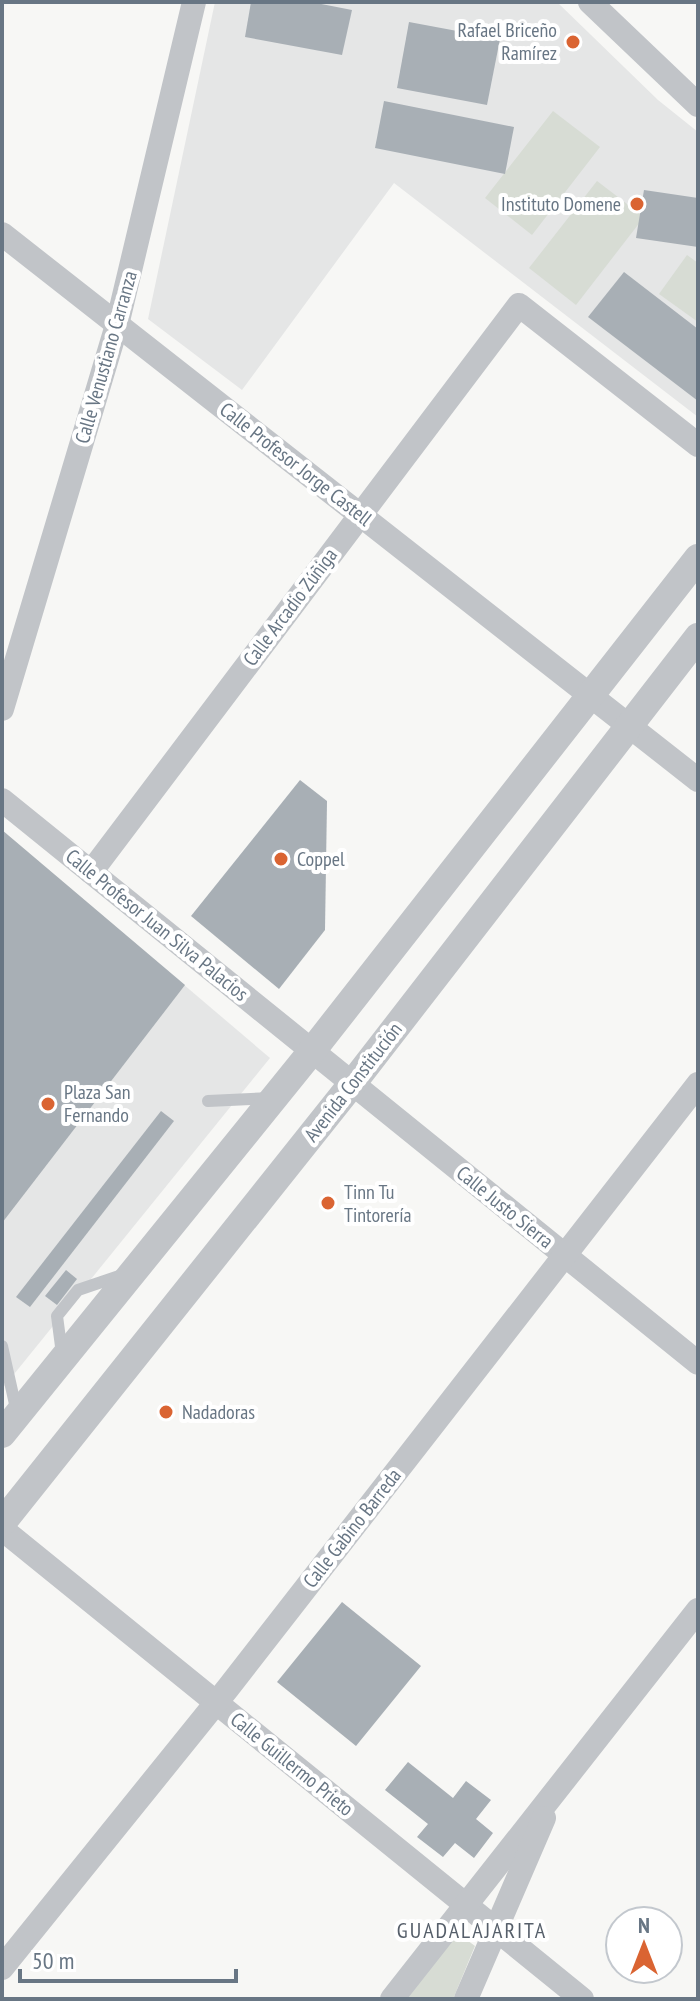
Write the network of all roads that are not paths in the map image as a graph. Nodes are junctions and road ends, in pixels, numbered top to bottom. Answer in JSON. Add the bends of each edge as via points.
{"nodes":[{"id":1,"x":194,"y":2,"type":"edge"},
{"id":2,"x":590,"y":2,"type":"edge"},
{"id":3,"x":695,"y":96,"type":"edge"},
{"id":4,"x":2,"y":234,"type":"edge"},
{"id":5,"x":117,"y":325,"type":"junction"},
{"id":6,"x":698,"y":445,"type":"edge"},
{"id":7,"x":360,"y":514,"type":"junction"},
{"id":8,"x":698,"y":558,"type":"edge"},
{"id":9,"x":698,"y":637,"type":"edge"},
{"id":10,"x":591,"y":694,"type":"junction"},
{"id":11,"x":2,"y":709,"type":"edge"},
{"id":12,"x":629,"y":724,"type":"junction"},
{"id":13,"x":698,"y":780,"type":"edge"},
{"id":14,"x":2,"y":800,"type":"edge"},
{"id":15,"x":91,"y":872,"type":"junction"},
{"id":16,"x":312,"y":1051,"type":"junction"},
{"id":17,"x":352,"y":1084,"type":"junction"},
{"id":18,"x":698,"y":1084,"type":"edge"},
{"id":19,"x":274,"y":1097,"type":"junction"},
{"id":20,"x":208,"y":1101,"type":"dead end"},
{"id":21,"x":563,"y":1254,"type":"junction"},
{"id":22,"x":2,"y":1346,"type":"edge"},
{"id":23,"x":698,"y":1363,"type":"edge"},
{"id":24,"x":10,"y":1425,"type":"edge"},
{"id":25,"x":2,"y":1526,"type":"edge"},
{"id":26,"x":698,"y":1610,"type":"edge"},
{"id":27,"x":216,"y":1703,"type":"junction"},
{"id":28,"x":556,"y":1790,"type":"junction"},
{"id":29,"x":465,"y":1904,"type":"junction"},
{"id":30,"x":496,"y":1930,"type":"junction"},
{"id":31,"x":2,"y":1968,"type":"edge"},
{"id":32,"x":392,"y":1999,"type":"edge"},
{"id":33,"x":466,"y":1999,"type":"edge"},
{"id":34,"x":582,"y":1999,"type":"edge"}],
"edges":[{"from":1,"to":5,"type":"street","name":"Calle Venustiano Carranza"},
{"from":2,"to":3,"type":"street"},
{"from":4,"to":5,"type":"street","name":"Calle Profesor Jorge Castell"},
{"from":5,"to":7,"type":"street","name":"Calle Profesor Jorge Castell"},
{"from":5,"to":11,"type":"street","name":"Calle Venustiano Carranza"},
{"from":6,"to":7,"type":"street","name":"Calle Arcadio Zúñiga","via":[[519,305]]},
{"from":7,"to":10,"type":"street","name":"Calle Profesor Jorge Castell"},
{"from":7,"to":15,"type":"street","name":"Calle Arcadio Zúñiga"},
{"from":8,"to":10,"type":"street"},
{"from":9,"to":12,"type":"street","name":"Avenida Constitución"},
{"from":10,"to":12,"type":"street","name":"Calle Profesor Jorge Castell"},
{"from":10,"to":16,"type":"street"},
{"from":12,"to":13,"type":"street","name":"Calle Profesor Jorge Castell"},
{"from":12,"to":17,"type":"street","name":"Avenida Constitución"},
{"from":14,"to":15,"type":"street","name":"Calle Profesor Juan Silva Palacios"},
{"from":15,"to":16,"type":"street","name":"Calle Profesor Juan Silva Palacios"},
{"from":16,"to":17,"type":"street","name":"Calle Justo Sierra"},
{"from":16,"to":19,"type":"street"},
{"from":17,"to":21,"type":"street","name":"Calle Justo Sierra"},
{"from":17,"to":25,"type":"street","name":"Avenida Constitución"},
{"from":18,"to":21,"type":"street","name":"Calle Gabino Barreda"},
{"from":19,"to":20,"type":"lane"},
{"from":19,"to":24,"type":"street"},
{"from":21,"to":23,"type":"street","name":"Calle Justo Sierra"},
{"from":21,"to":27,"type":"street","name":"Calle Gabino Barreda"},
{"from":22,"to":24,"type":"lane"},
{"from":25,"to":27,"type":"street","name":"Calle Guillermo Prieto"},
{"from":26,"to":28,"type":"street"},
{"from":27,"to":29,"type":"street","name":"Calle Guillermo Prieto"},
{"from":27,"to":31,"type":"street","name":"Calle Gabino Barreda"},
{"from":28,"to":29,"type":"street"},
{"from":28,"to":30,"type":"street"},
{"from":29,"to":30,"type":"street","name":"Calle Guillermo Prieto"},
{"from":29,"to":32,"type":"street"},
{"from":30,"to":33,"type":"street"},
{"from":30,"to":34,"type":"street","name":"Calle Guillermo Prieto"}]}
